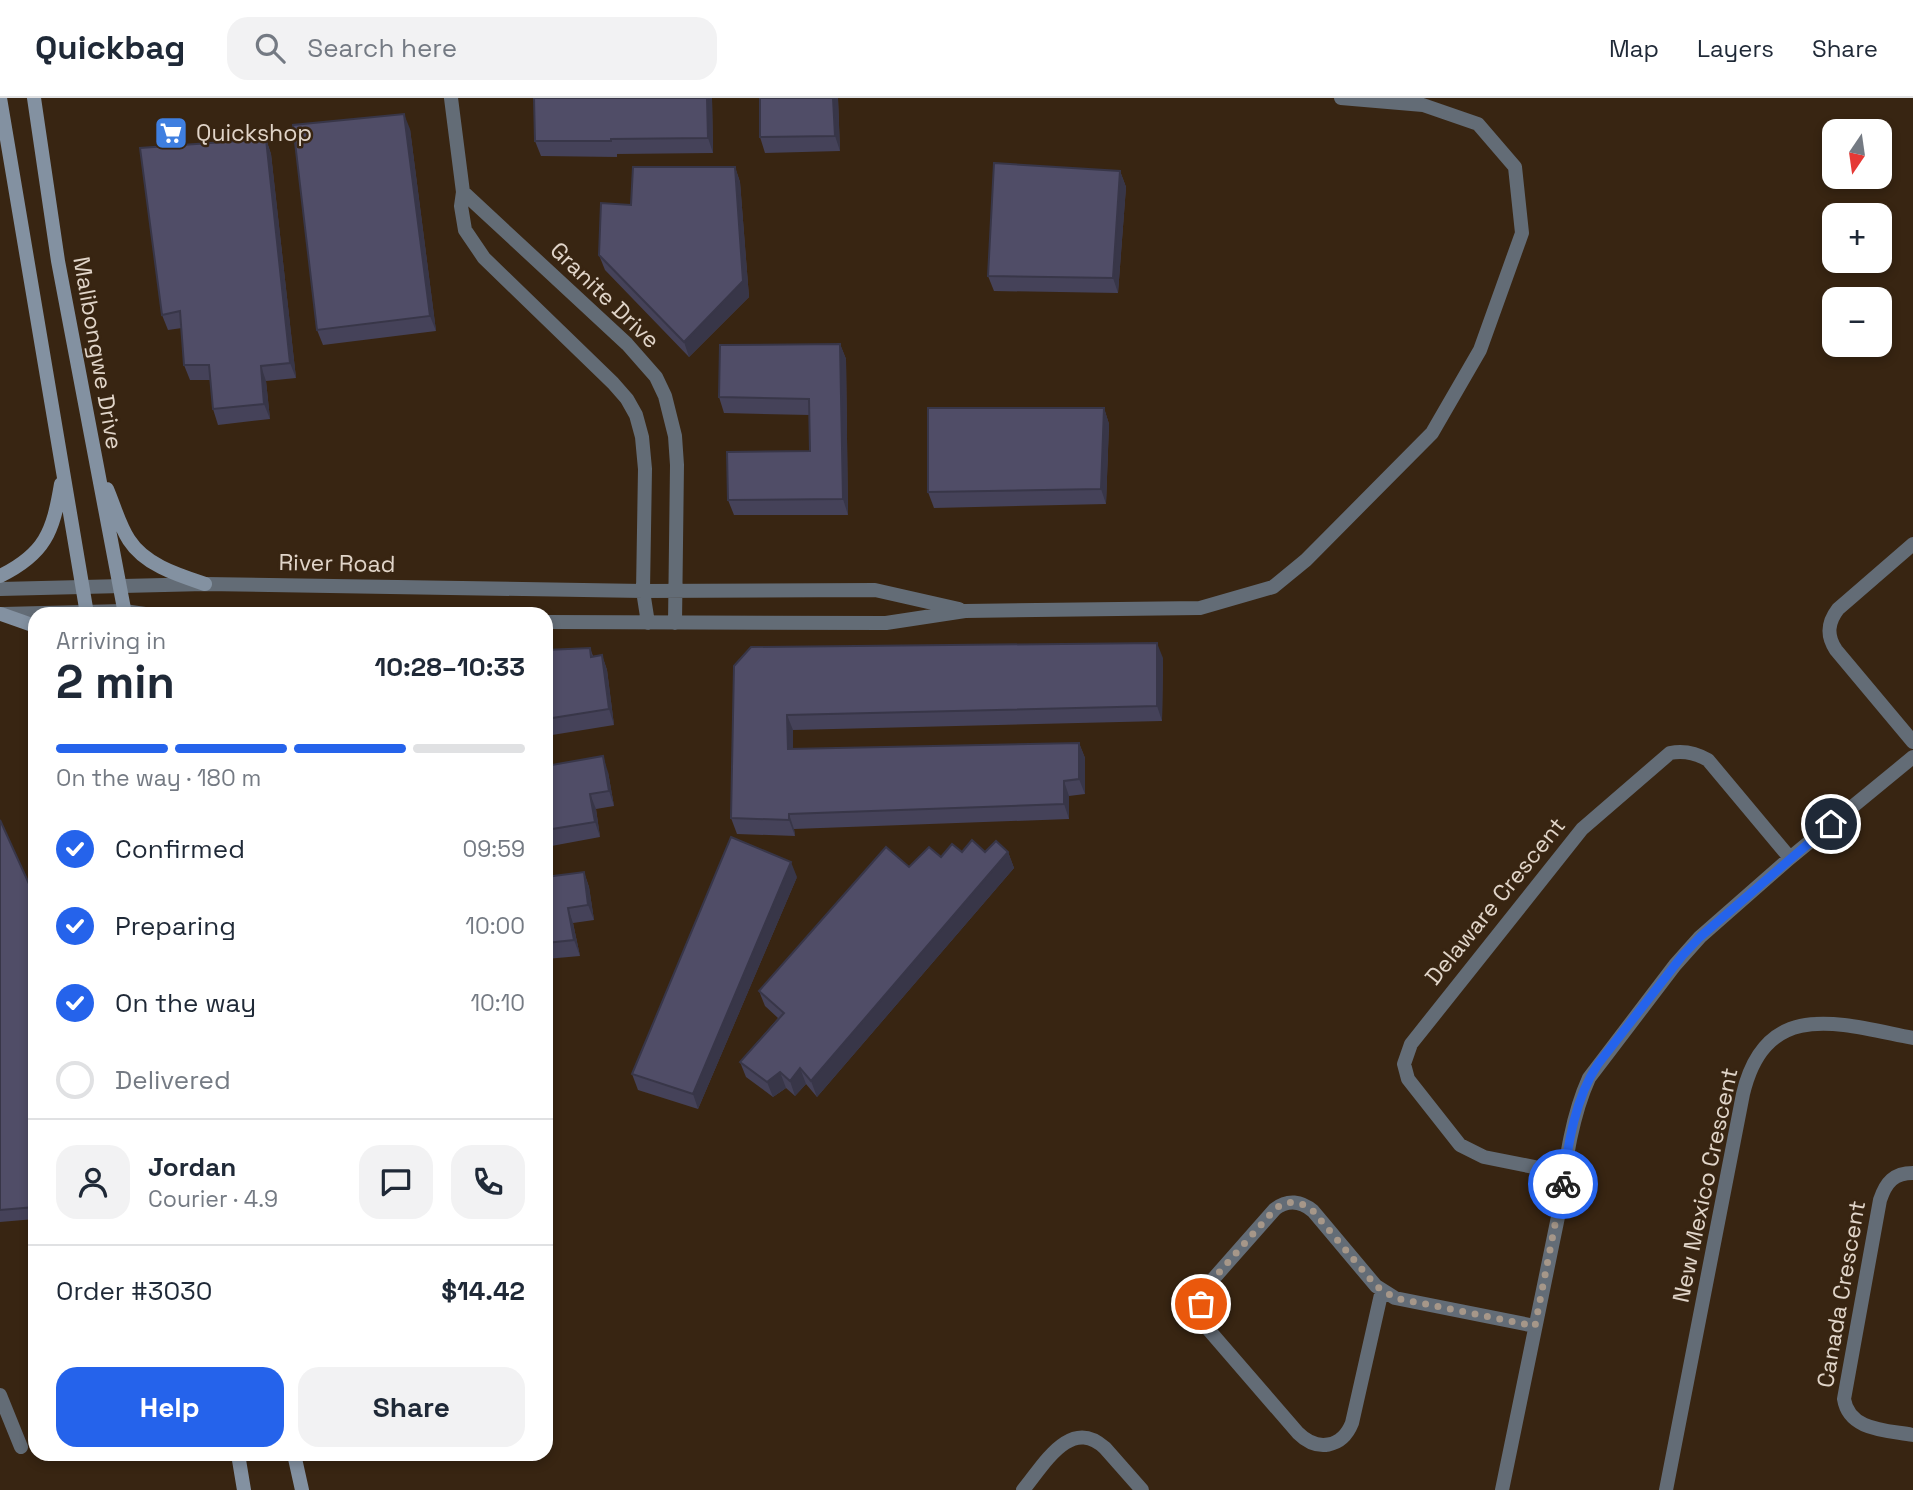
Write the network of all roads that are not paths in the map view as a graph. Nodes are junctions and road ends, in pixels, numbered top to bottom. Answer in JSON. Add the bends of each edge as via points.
{"nodes":[{"id":1,"x":0,"y":98,"type":"edge"},
{"id":2,"x":34,"y":98,"type":"edge"},
{"id":3,"x":451,"y":98,"type":"edge"},
{"id":4,"x":1341,"y":98,"type":"edge"},
{"id":5,"x":463,"y":192,"type":"junction"},
{"id":6,"x":95,"y":462,"type":"junction"},
{"id":7,"x":63,"y":471,"type":"junction"},
{"id":8,"x":1913,"y":544,"type":"edge"},
{"id":9,"x":0,"y":576,"type":"edge"},
{"id":10,"x":205,"y":584,"type":"junction"},
{"id":11,"x":120,"y":587,"type":"junction"},
{"id":12,"x":82,"y":588,"type":"junction"},
{"id":13,"x":0,"y":589,"type":"edge"},
{"id":14,"x":674,"y":589,"type":"junction"},
{"id":15,"x":643,"y":591,"type":"junction"},
{"id":16,"x":86,"y":607,"type":"edge"},
{"id":17,"x":124,"y":607,"type":"edge"},
{"id":18,"x":965,"y":611,"type":"junction"},
{"id":19,"x":1,"y":614,"type":"edge"},
{"id":20,"x":28,"y":614,"type":"edge"},
{"id":21,"x":553,"y":622,"type":"edge"},
{"id":22,"x":648,"y":623,"type":"junction"},
{"id":23,"x":675,"y":623,"type":"junction"},
{"id":24,"x":28,"y":624,"type":"edge"},
{"id":25,"x":1913,"y":742,"type":"edge"},
{"id":26,"x":1913,"y":757,"type":"edge"},
{"id":27,"x":1790,"y":858,"type":"junction"},
{"id":28,"x":1913,"y":1038,"type":"edge"},
{"id":29,"x":1564,"y":1172,"type":"junction"},
{"id":30,"x":1913,"y":1173,"type":"edge"},
{"id":31,"x":1382,"y":1290,"type":"junction"},
{"id":32,"x":1535,"y":1326,"type":"junction"},
{"id":33,"x":0,"y":1395,"type":"edge"},
{"id":34,"x":1913,"y":1435,"type":"edge"},
{"id":35,"x":21,"y":1447,"type":"dead end"},
{"id":36,"x":239,"y":1461,"type":"edge"},
{"id":37,"x":296,"y":1461,"type":"edge"},
{"id":38,"x":244,"y":1490,"type":"edge"},
{"id":39,"x":302,"y":1490,"type":"edge"},
{"id":40,"x":1023,"y":1490,"type":"edge"},
{"id":41,"x":1142,"y":1490,"type":"edge"},
{"id":42,"x":1502,"y":1490,"type":"edge"},
{"id":43,"x":1666,"y":1490,"type":"edge"}],
"edges":[{"from":1,"to":7,"type":"main road"},
{"from":2,"to":6,"type":"main road","name":"Malibongwe Drive"},
{"from":3,"to":5,"type":"street"},
{"from":4,"to":18,"type":"street","via":[[1423,105],[1478,124],[1515,167],[1522,233],[1480,350],[1432,433],[1306,560],[1273,587],[1200,608]]},
{"from":5,"to":14,"type":"street","name":"Granite Drive","via":[[628,344],[656,377],[675,436]]},
{"from":5,"to":15,"type":"street","via":[[466,230],[485,258],[614,383],[636,415],[645,469]]},
{"from":6,"to":10,"type":"main road","via":[[137,551],[149,561]]},
{"from":6,"to":11,"type":"main road","name":"Malibongwe Drive"},
{"from":7,"to":9,"type":"main road","via":[[46,540],[18,567]]},
{"from":7,"to":12,"type":"main road"},
{"from":8,"to":25,"type":"street","via":[[1839,609],[1830,623],[1829,636]]},
{"from":10,"to":11,"type":"street","name":"River Road"},
{"from":10,"to":15,"type":"street","name":"River Road"},
{"from":11,"to":12,"type":"street","name":"River Road"},
{"from":11,"to":17,"type":"main road","name":"Malibongwe Drive"},
{"from":12,"to":13,"type":"street","name":"River Road"},
{"from":12,"to":16,"type":"main road"},
{"from":14,"to":15,"type":"street","name":"River Road"},
{"from":14,"to":18,"type":"street","name":"River Road","via":[[875,590]]},
{"from":14,"to":23,"type":"street","name":"Granite Drive"},
{"from":15,"to":22,"type":"street"},
{"from":18,"to":23,"type":"street","via":[[886,624]]},
{"from":19,"to":20,"type":"street"},
{"from":19,"to":24,"type":"main road"},
{"from":21,"to":22,"type":"street"},
{"from":22,"to":23,"type":"street"},
{"from":26,"to":27,"type":"street"},
{"from":27,"to":29,"type":"street","via":[[1692,946],[1593,1071],[1581,1096]]},
{"from":27,"to":29,"type":"street","name":"Delaware Crescent","via":[[1708,761],[1685,752],[1670,754],[1581,829],[1411,1044],[1404,1064],[1408,1079],[1460,1144],[1484,1157]]},
{"from":28,"to":43,"type":"street","name":"New Mexico Crescent","via":[[1831,1022],[1803,1024],[1772,1041],[1751,1067]]},
{"from":29,"to":32,"type":"street"},
{"from":30,"to":34,"type":"street","name":"Canada Crescent","via":[[1895,1176],[1880,1200],[1844,1399],[1848,1413],[1859,1423]]},
{"from":31,"to":31,"type":"street","via":[[1313,1211],[1288,1202],[1275,1209],[1207,1286],[1202,1314],[1208,1329],[1298,1433],[1306,1441],[1324,1446],[1344,1437],[1352,1423]]},
{"from":31,"to":32,"type":"street","via":[[1404,1300]]},
{"from":32,"to":42,"type":"street"},
{"from":33,"to":35,"type":"street"},
{"from":36,"to":38,"type":"main road"},
{"from":37,"to":39,"type":"main road"},
{"from":40,"to":41,"type":"street","via":[[1065,1442],[1085,1436],[1099,1442]]}]}
